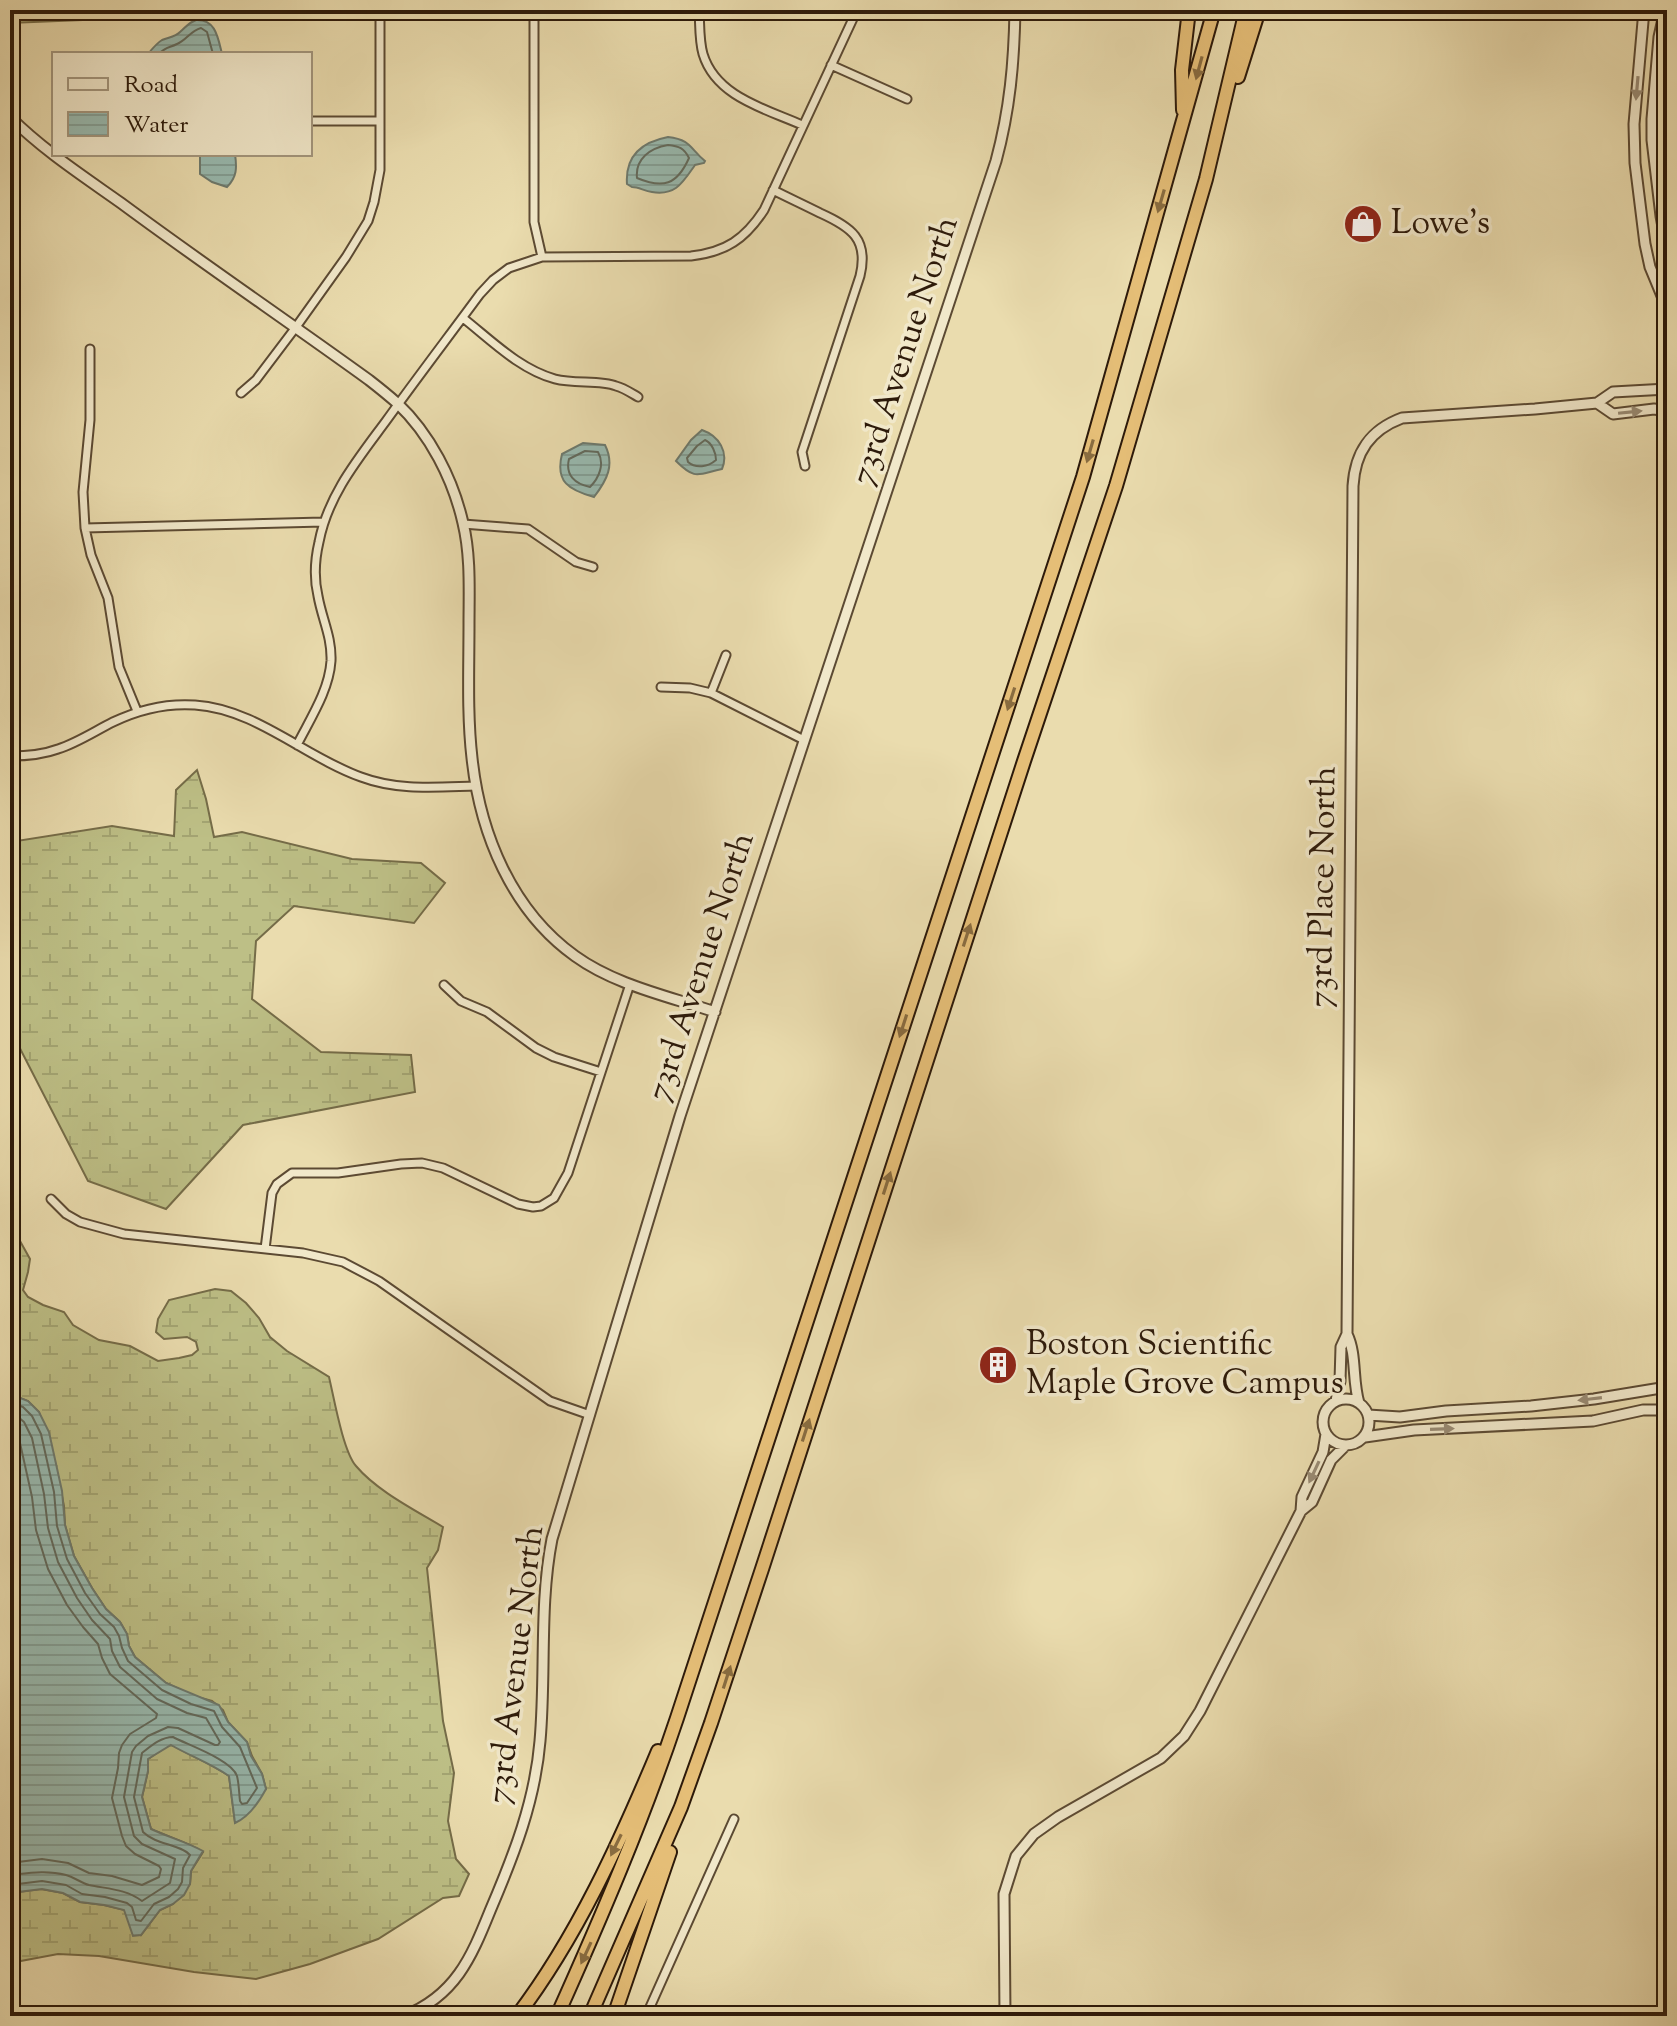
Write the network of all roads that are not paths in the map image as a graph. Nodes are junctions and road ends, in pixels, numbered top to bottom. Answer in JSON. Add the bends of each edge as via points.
{"nodes":[{"id":1,"x":380,"y":10,"type":"edge"},
{"id":2,"x":534,"y":10,"type":"edge"},
{"id":3,"x":699,"y":10,"type":"edge"},
{"id":4,"x":857,"y":10,"type":"edge"},
{"id":5,"x":1015,"y":10,"type":"edge"},
{"id":6,"x":1189,"y":10,"type":"edge"},
{"id":7,"x":1214,"y":10,"type":"edge"},
{"id":8,"x":1246,"y":10,"type":"edge"},
{"id":9,"x":1259,"y":10,"type":"edge"},
{"id":10,"x":1644,"y":10,"type":"edge"},
{"id":11,"x":1665,"y":10,"type":"edge"},
{"id":12,"x":831,"y":65,"type":"junction"},
{"id":13,"x":907,"y":99,"type":"dead end"},
{"id":14,"x":10,"y":117,"type":"edge"},
{"id":15,"x":312,"y":121,"type":"edge"},
{"id":16,"x":380,"y":121,"type":"junction"},
{"id":17,"x":802,"y":125,"type":"junction"},
{"id":18,"x":1183,"y":126,"type":"junction"},
{"id":19,"x":52,"y":153,"type":"edge"},
{"id":20,"x":56,"y":156,"type":"edge"},
{"id":21,"x":1206,"y":179,"type":"junction"},
{"id":22,"x":773,"y":190,"type":"junction"},
{"id":23,"x":1667,"y":249,"type":"edge"},
{"id":24,"x":542,"y":257,"type":"junction"},
{"id":25,"x":1667,"y":308,"type":"edge"},
{"id":26,"x":463,"y":318,"type":"junction"},
{"id":27,"x":296,"y":327,"type":"junction"},
{"id":28,"x":90,"y":349,"type":"dead end"},
{"id":29,"x":1667,"y":389,"type":"edge"},
{"id":30,"x":241,"y":393,"type":"dead end"},
{"id":31,"x":638,"y":397,"type":"dead end"},
{"id":32,"x":1597,"y":403,"type":"junction"},
{"id":33,"x":398,"y":404,"type":"junction"},
{"id":34,"x":1667,"y":411,"type":"edge"},
{"id":35,"x":805,"y":466,"type":"dead end"},
{"id":36,"x":323,"y":522,"type":"junction"},
{"id":37,"x":463,"y":524,"type":"junction"},
{"id":38,"x":85,"y":528,"type":"junction"},
{"id":39,"x":593,"y":567,"type":"dead end"},
{"id":40,"x":726,"y":655,"type":"dead end"},
{"id":41,"x":661,"y":687,"type":"dead end"},
{"id":42,"x":711,"y":693,"type":"junction"},
{"id":43,"x":137,"y":711,"type":"junction"},
{"id":44,"x":804,"y":740,"type":"junction"},
{"id":45,"x":297,"y":745,"type":"junction"},
{"id":46,"x":10,"y":756,"type":"edge"},
{"id":47,"x":476,"y":786,"type":"junction"},
{"id":48,"x":630,"y":984,"type":"junction"},
{"id":49,"x":444,"y":985,"type":"dead end"},
{"id":50,"x":715,"y":1012,"type":"junction"},
{"id":51,"x":601,"y":1072,"type":"junction"},
{"id":52,"x":51,"y":1199,"type":"dead end"},
{"id":53,"x":265,"y":1249,"type":"junction"},
{"id":54,"x":1347,"y":1334,"type":"junction"},
{"id":55,"x":1667,"y":1387,"type":"edge"},
{"id":56,"x":1336,"y":1401,"type":"junction"},
{"id":57,"x":1359,"y":1403,"type":"junction"},
{"id":58,"x":1667,"y":1413,"type":"edge"},
{"id":59,"x":590,"y":1415,"type":"junction"},
{"id":60,"x":1368,"y":1415,"type":"junction"},
{"id":61,"x":1326,"y":1434,"type":"junction"},
{"id":62,"x":1365,"y":1437,"type":"junction"},
{"id":63,"x":1345,"y":1446,"type":"junction"},
{"id":64,"x":1301,"y":1511,"type":"junction"},
{"id":65,"x":692,"y":1670,"type":"junction"},
{"id":66,"x":701,"y":1751,"type":"junction"},
{"id":67,"x":734,"y":1819,"type":"dead end"},
{"id":68,"x":404,"y":2016,"type":"edge"},
{"id":69,"x":517,"y":2016,"type":"edge"},
{"id":70,"x":557,"y":2016,"type":"edge"},
{"id":71,"x":590,"y":2016,"type":"edge"},
{"id":72,"x":614,"y":2016,"type":"edge"},
{"id":73,"x":646,"y":2016,"type":"edge"},
{"id":74,"x":1005,"y":2016,"type":"edge"}],
"edges":[{"from":1,"to":16,"type":"street"},
{"from":2,"to":24,"type":"street","via":[[534,222]]},
{"from":3,"to":17,"type":"street","via":[[703,53],[717,79],[727,90]]},
{"from":4,"to":12,"type":"street"},
{"from":5,"to":44,"type":"street","name":"73rd Avenue North","via":[[1011,95],[996,161]]},
{"from":6,"to":18,"type":"highway"},
{"from":7,"to":18,"type":"highway","one_way":true},
{"from":8,"to":21,"type":"highway"},
{"from":9,"to":21,"type":"highway"},
{"from":10,"to":25,"type":"street","one_way":true,"via":[[1635,163],[1650,267]]},
{"from":11,"to":23,"type":"street","via":[[1652,119]]},
{"from":12,"to":13,"type":"street"},
{"from":12,"to":17,"type":"street"},
{"from":14,"to":19,"type":"street"},
{"from":15,"to":16,"type":"street"},
{"from":16,"to":27,"type":"street","via":[[379,180],[368,221]]},
{"from":17,"to":22,"type":"street"},
{"from":18,"to":65,"type":"highway","one_way":true,"via":[[1083,477]]},
{"from":20,"to":27,"type":"street"},
{"from":66,"to":21,"type":"highway","one_way":true,"via":[[1116,486]]},
{"from":22,"to":24,"type":"street","via":[[754,225],[709,254]]},
{"from":22,"to":35,"type":"street","via":[[839,222],[857,238],[862,251],[860,276],[802,452]]},
{"from":24,"to":26,"type":"street","via":[[509,268],[493,280]]},
{"from":26,"to":31,"type":"street","via":[[537,373],[615,385]]},
{"from":26,"to":33,"type":"street"},
{"from":27,"to":30,"type":"street"},
{"from":27,"to":33,"type":"street"},
{"from":28,"to":38,"type":"street"},
{"from":29,"to":32,"type":"street","via":[[1613,392]]},
{"from":32,"to":34,"type":"street","one_way":true,"via":[[1613,414]]},
{"from":32,"to":54,"type":"street","name":"73rd Place North","via":[[1402,418],[1378,430],[1355,467]]},
{"from":33,"to":36,"type":"street","via":[[340,485]]},
{"from":33,"to":37,"type":"street","via":[[437,455]]},
{"from":36,"to":38,"type":"street"},
{"from":36,"to":45,"type":"street","via":[[315,573],[331,661]]},
{"from":37,"to":39,"type":"street","via":[[528,529],[576,562]]},
{"from":37,"to":47,"type":"street"},
{"from":38,"to":43,"type":"street","via":[[108,598],[119,667]]},
{"from":40,"to":42,"type":"street"},
{"from":41,"to":42,"type":"street"},
{"from":42,"to":44,"type":"street"},
{"from":43,"to":45,"type":"street","via":[[182,705],[219,709]]},
{"from":43,"to":46,"type":"street","via":[[58,749]]},
{"from":44,"to":50,"type":"street","name":"73rd Avenue North"},
{"from":45,"to":47,"type":"street","via":[[378,782]]},
{"from":47,"to":48,"type":"street","via":[[492,844],[516,896],[577,958]]},
{"from":48,"to":50,"type":"street"},
{"from":48,"to":51,"type":"street"},
{"from":49,"to":51,"type":"street","via":[[536,1048]]},
{"from":50,"to":59,"type":"street","name":"73rd Avenue North"},
{"from":51,"to":53,"type":"street","via":[[568,1173],[547,1203],[525,1206],[422,1163],[292,1173],[272,1193]]},
{"from":52,"to":53,"type":"street","via":[[80,1222],[124,1234]]},
{"from":53,"to":59,"type":"street","via":[[323,1256],[361,1270],[550,1401]]},
{"from":54,"to":56,"type":"street","name":"73rd Place North"},
{"from":54,"to":57,"type":"street","name":"73rd Place North"},
{"from":55,"to":60,"type":"street","one_way":true,"via":[[1531,1406]]},
{"from":56,"to":57,"type":"street"},
{"from":56,"to":61,"type":"street","via":[[1325,1411]]},
{"from":57,"to":60,"type":"street"},
{"from":62,"to":58,"type":"street","one_way":true,"via":[[1593,1421],[1643,1410]]},
{"from":59,"to":68,"type":"street","name":"73rd Avenue North","via":[[549,1558],[540,1741],[527,1817],[476,1947],[456,1980]]},
{"from":60,"to":62,"type":"street"},
{"from":61,"to":63,"type":"street"},
{"from":61,"to":64,"type":"street","one_way":true},
{"from":62,"to":63,"type":"street"},
{"from":63,"to":64,"type":"street","via":[[1331,1460],[1312,1502]]},
{"from":64,"to":74,"type":"street","via":[[1184,1736],[1161,1758],[1034,1834],[1016,1856],[1004,1894]]},
{"from":65,"to":69,"type":"highway","one_way":true,"via":[[616,1845],[556,1960]]},
{"from":65,"to":70,"type":"highway","one_way":true,"via":[[653,1790]]},
{"from":66,"to":71,"type":"highway"},
{"from":66,"to":72,"type":"highway"},
{"from":67,"to":73,"type":"street"}]}
